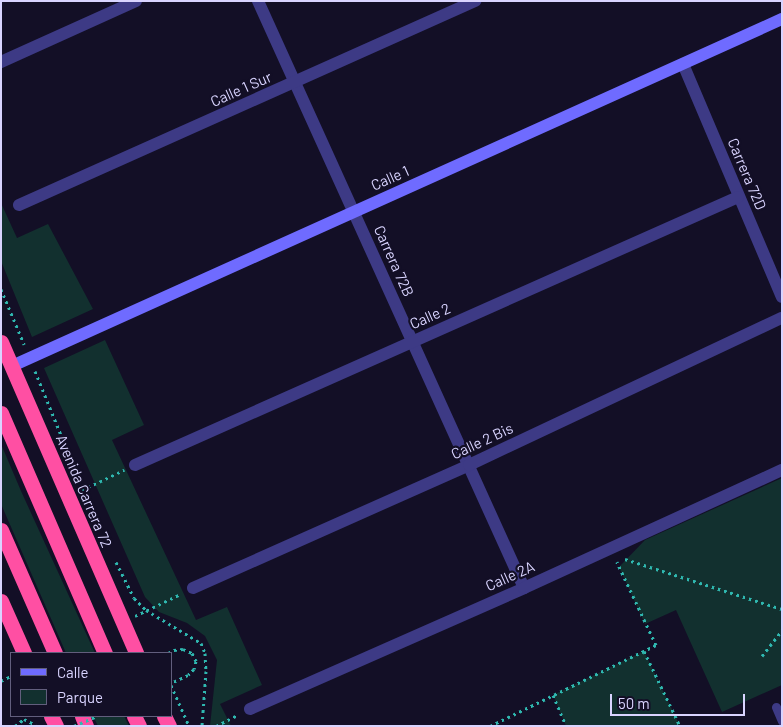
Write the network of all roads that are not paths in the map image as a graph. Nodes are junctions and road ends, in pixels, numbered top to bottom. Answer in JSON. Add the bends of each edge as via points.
{"nodes":[{"id":1,"x":136,"y":1,"type":"edge"},
{"id":2,"x":258,"y":1,"type":"edge"},
{"id":3,"x":475,"y":1,"type":"edge"},
{"id":4,"x":782,"y":19,"type":"edge"},
{"id":5,"x":1,"y":62,"type":"edge"},
{"id":6,"x":683,"y":64,"type":"junction"},
{"id":7,"x":295,"y":83,"type":"junction"},
{"id":8,"x":738,"y":197,"type":"junction"},
{"id":9,"x":19,"y":205,"type":"dead end"},
{"id":10,"x":355,"y":212,"type":"junction"},
{"id":11,"x":782,"y":297,"type":"edge"},
{"id":12,"x":782,"y":318,"type":"edge"},
{"id":13,"x":1,"y":342,"type":"edge"},
{"id":14,"x":412,"y":342,"type":"junction"},
{"id":15,"x":12,"y":366,"type":"junction"},
{"id":16,"x":1,"y":413,"type":"edge"},
{"id":17,"x":135,"y":465,"type":"road end"},
{"id":18,"x":469,"y":465,"type":"junction"},
{"id":19,"x":782,"y":470,"type":"edge"},
{"id":20,"x":1,"y":530,"type":"edge"},
{"id":21,"x":193,"y":588,"type":"road end"},
{"id":22,"x":524,"y":588,"type":"junction"},
{"id":23,"x":1,"y":601,"type":"edge"},
{"id":24,"x":24,"y":652,"type":"edge"},
{"id":25,"x":54,"y":652,"type":"edge"},
{"id":26,"x":106,"y":652,"type":"edge"},
{"id":27,"x":136,"y":652,"type":"edge"},
{"id":28,"x":776,"y":708,"type":"dead end"},
{"id":29,"x":250,"y":709,"type":"road end"},
{"id":30,"x":782,"y":721,"type":"edge"}],
"edges":[{"from":1,"to":5,"type":"street"},
{"from":2,"to":7,"type":"street","name":"Carrera 72B"},
{"from":3,"to":7,"type":"street","name":"Calle 1 Sur"},
{"from":4,"to":6,"type":"street","name":"Calle 1"},
{"from":6,"to":8,"type":"street","name":"Carrera 72D"},
{"from":6,"to":10,"type":"street","name":"Calle 1"},
{"from":7,"to":9,"type":"street","name":"Calle 1 Sur"},
{"from":7,"to":10,"type":"street","name":"Carrera 72B"},
{"from":8,"to":11,"type":"street","name":"Carrera 72D"},
{"from":8,"to":14,"type":"street","name":"Calle 2"},
{"from":10,"to":14,"type":"street","name":"Carrera 72B"},
{"from":10,"to":15,"type":"street","name":"Calle 1"},
{"from":12,"to":18,"type":"street","name":"Calle 2 Bis"},
{"from":13,"to":15,"type":"highway","name":"Avenida Carrera 72"},
{"from":14,"to":17,"type":"street","name":"Calle 2"},
{"from":14,"to":18,"type":"street","name":"Carrera 72B"},
{"from":15,"to":27,"type":"highway","name":"Avenida Carrera 72"},
{"from":16,"to":26,"type":"highway"},
{"from":18,"to":21,"type":"street","name":"Calle 2 Bis"},
{"from":18,"to":22,"type":"street","name":"Carrera 72B"},
{"from":19,"to":22,"type":"street","name":"Calle 2A"},
{"from":20,"to":25,"type":"highway"},
{"from":22,"to":29,"type":"street","name":"Calle 2A"},
{"from":23,"to":24,"type":"highway"},
{"from":28,"to":30,"type":"lane"}]}
